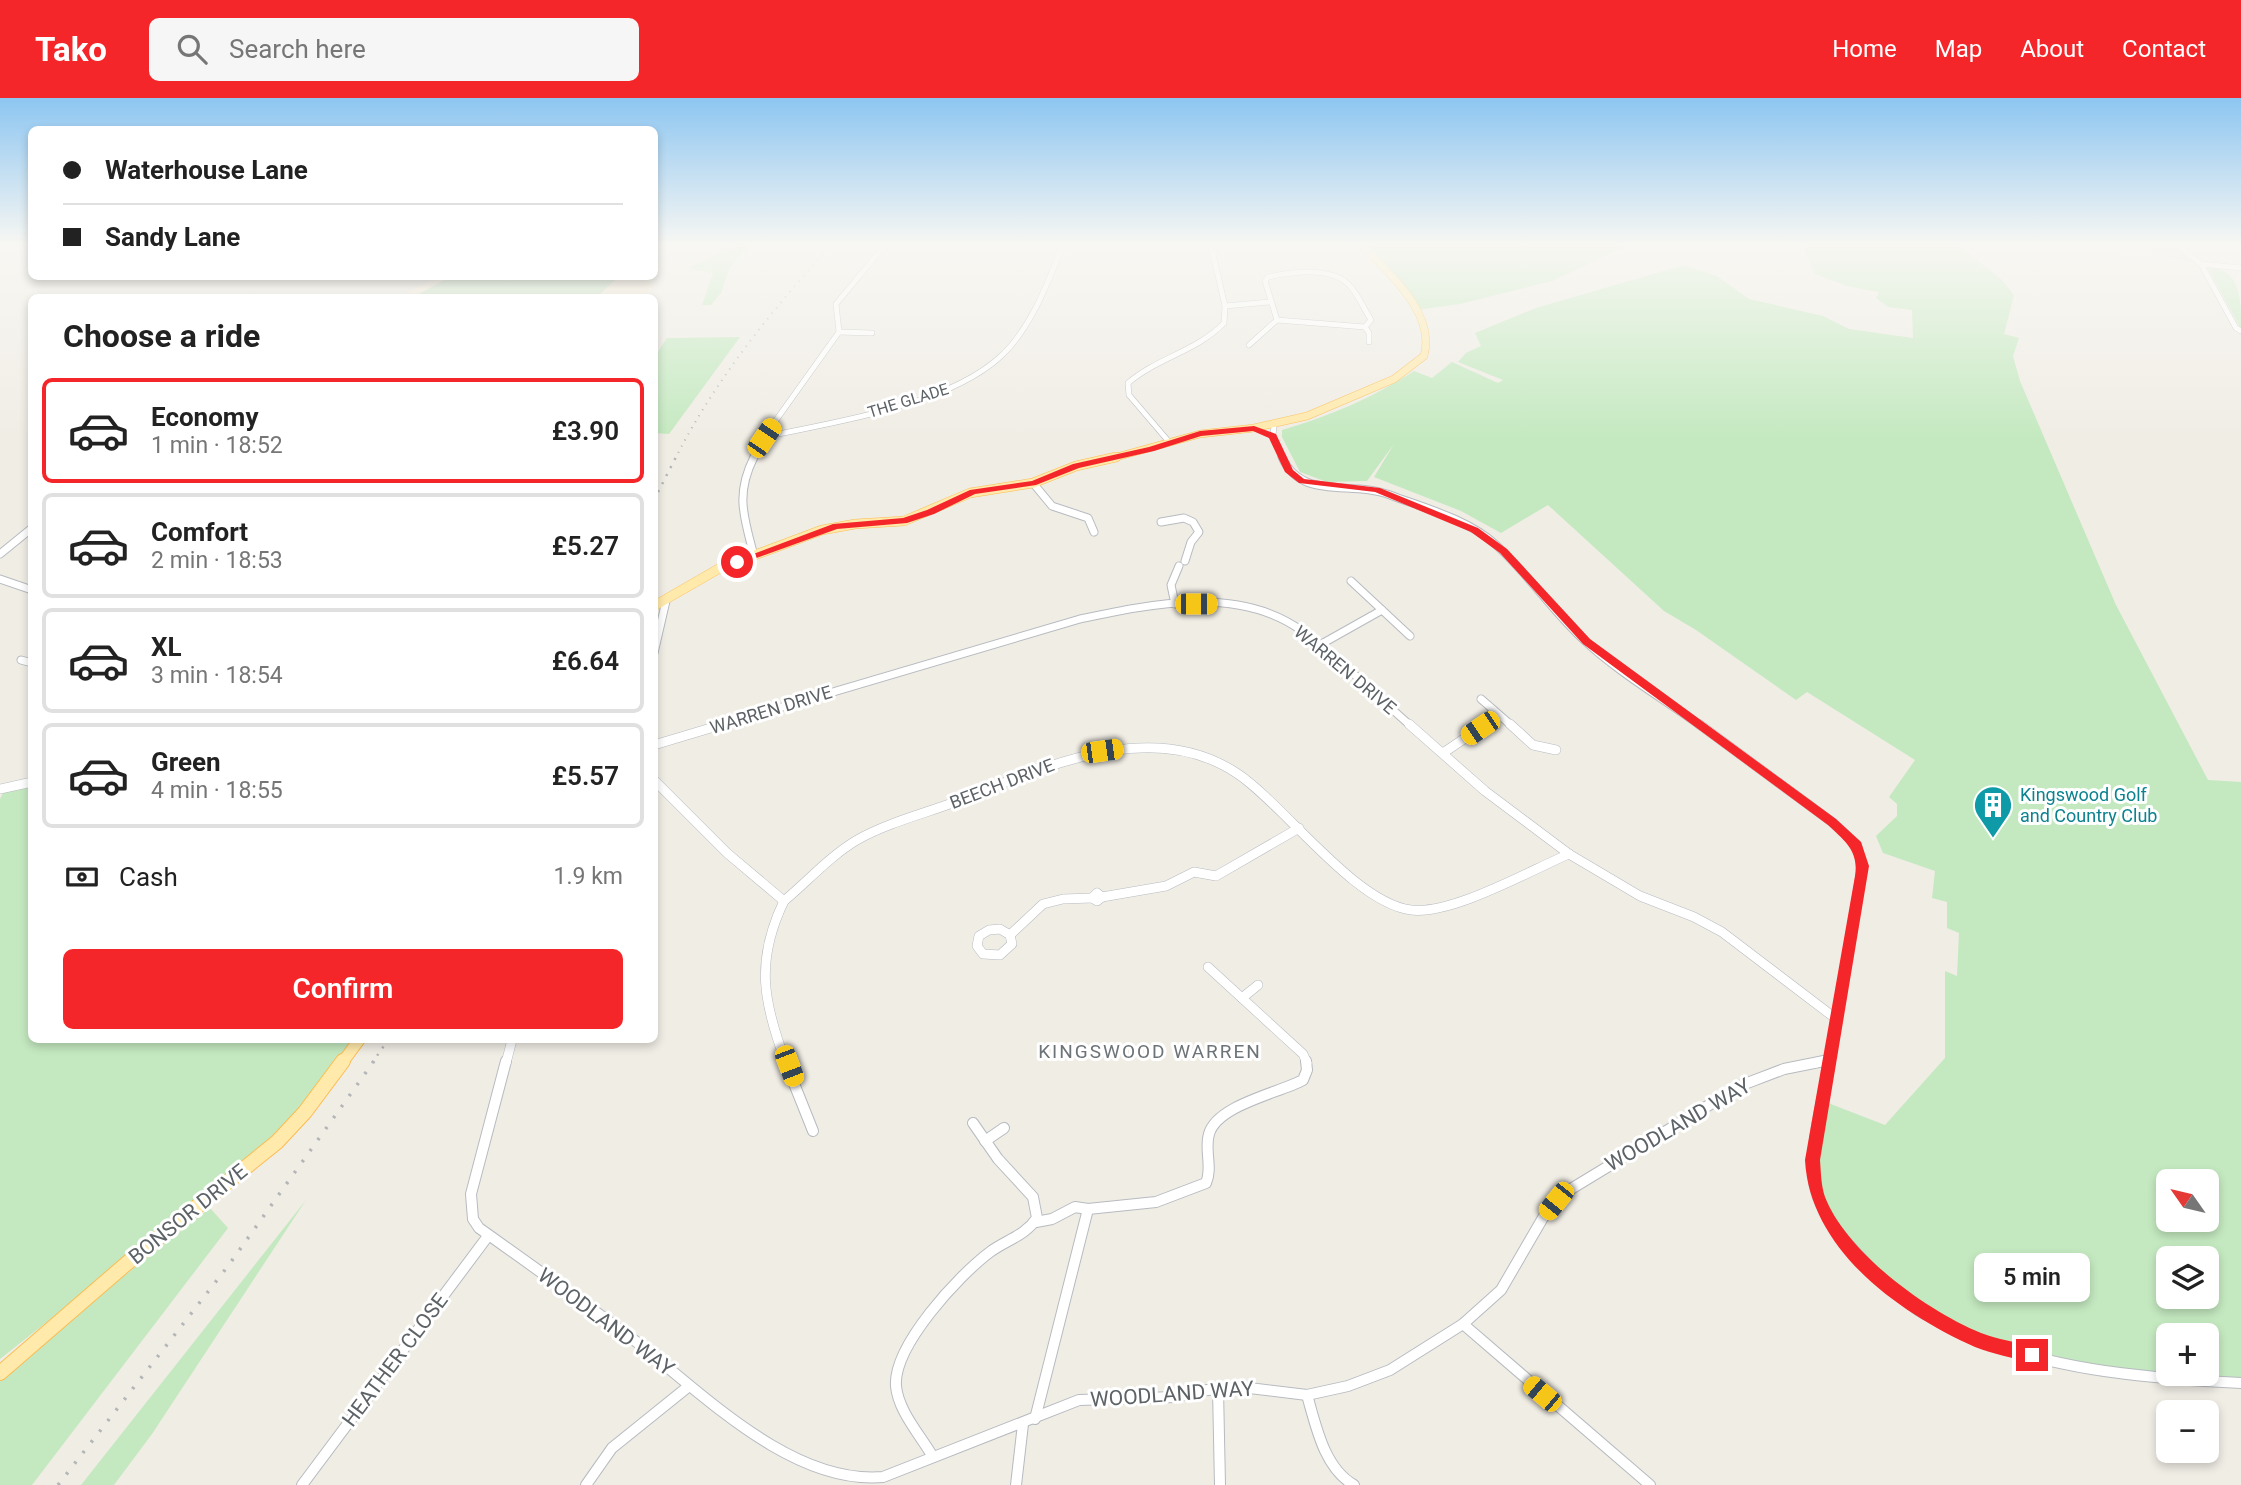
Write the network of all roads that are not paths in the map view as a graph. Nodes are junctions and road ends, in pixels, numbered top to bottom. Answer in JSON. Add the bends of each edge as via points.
{"nodes":[{"id":1,"x":837,"y":310,"type":"edge"},
{"id":2,"x":1030,"y":310,"type":"edge"},
{"id":3,"x":1225,"y":310,"type":"edge"},
{"id":4,"x":1272,"y":310,"type":"edge"},
{"id":5,"x":1365,"y":310,"type":"edge"},
{"id":6,"x":1416,"y":310,"type":"edge"},
{"id":7,"x":2226,"y":310,"type":"edge"},
{"id":8,"x":1277,"y":320,"type":"junction"},
{"id":9,"x":1365,"y":327,"type":"junction"},
{"id":10,"x":2241,"y":331,"type":"edge"},
{"id":11,"x":839,"y":332,"type":"junction"},
{"id":12,"x":872,"y":333,"type":"dead end"},
{"id":13,"x":1368,"y":342,"type":"dead end"},
{"id":14,"x":1249,"y":345,"type":"dead end"},
{"id":15,"x":1274,"y":425,"type":"junction"},
{"id":16,"x":1254,"y":428,"type":"junction"},
{"id":17,"x":1273,"y":436,"type":"junction"},
{"id":18,"x":764,"y":438,"type":"junction"},
{"id":19,"x":1170,"y":443,"type":"junction"},
{"id":20,"x":1033,"y":483,"type":"junction"},
{"id":21,"x":1161,"y":522,"type":"dead end"},
{"id":22,"x":28,"y":531,"type":"edge"},
{"id":23,"x":1094,"y":532,"type":"dead end"},
{"id":24,"x":0,"y":554,"type":"edge"},
{"id":25,"x":754,"y":556,"type":"junction"},
{"id":26,"x":0,"y":579,"type":"edge"},
{"id":27,"x":1351,"y":581,"type":"dead end"},
{"id":28,"x":28,"y":589,"type":"edge"},
{"id":29,"x":666,"y":601,"type":"junction"},
{"id":30,"x":658,"y":604,"type":"edge"},
{"id":31,"x":1175,"y":604,"type":"junction"},
{"id":32,"x":1382,"y":610,"type":"junction"},
{"id":33,"x":658,"y":636,"type":"edge"},
{"id":34,"x":1410,"y":636,"type":"dead end"},
{"id":35,"x":1318,"y":646,"type":"junction"},
{"id":36,"x":21,"y":660,"type":"dead end"},
{"id":37,"x":28,"y":662,"type":"edge"},
{"id":38,"x":1481,"y":699,"type":"dead end"},
{"id":39,"x":1499,"y":716,"type":"junction"},
{"id":40,"x":658,"y":745,"type":"edge"},
{"id":41,"x":1556,"y":750,"type":"dead end"},
{"id":42,"x":1443,"y":753,"type":"junction"},
{"id":43,"x":28,"y":783,"type":"edge"},
{"id":44,"x":658,"y":784,"type":"edge"},
{"id":45,"x":0,"y":789,"type":"edge"},
{"id":46,"x":1299,"y":828,"type":"junction"},
{"id":47,"x":1569,"y":855,"type":"junction"},
{"id":48,"x":784,"y":901,"type":"junction"},
{"id":49,"x":1010,"y":935,"type":"dead end"},
{"id":50,"x":1208,"y":967,"type":"dead end"},
{"id":51,"x":1258,"y":985,"type":"dead end"},
{"id":52,"x":1242,"y":998,"type":"junction"},
{"id":53,"x":1835,"y":1018,"type":"junction"},
{"id":54,"x":357,"y":1043,"type":"edge"},
{"id":55,"x":511,"y":1043,"type":"edge"},
{"id":56,"x":1828,"y":1060,"type":"junction"},
{"id":57,"x":973,"y":1124,"type":"dead end"},
{"id":58,"x":1004,"y":1128,"type":"dead end"},
{"id":59,"x":813,"y":1131,"type":"dead end"},
{"id":60,"x":985,"y":1141,"type":"junction"},
{"id":61,"x":1088,"y":1209,"type":"junction"},
{"id":62,"x":1035,"y":1222,"type":"junction"},
{"id":63,"x":488,"y":1236,"type":"junction"},
{"id":64,"x":1463,"y":1324,"type":"junction"},
{"id":65,"x":0,"y":1373,"type":"edge"},
{"id":66,"x":2241,"y":1383,"type":"edge"},
{"id":67,"x":689,"y":1386,"type":"junction"},
{"id":68,"x":1218,"y":1389,"type":"junction"},
{"id":69,"x":1307,"y":1395,"type":"junction"},
{"id":70,"x":1035,"y":1419,"type":"junction"},
{"id":71,"x":1023,"y":1424,"type":"junction"},
{"id":72,"x":933,"y":1457,"type":"junction"},
{"id":73,"x":302,"y":1485,"type":"edge"},
{"id":74,"x":586,"y":1485,"type":"edge"},
{"id":75,"x":1016,"y":1485,"type":"edge"},
{"id":76,"x":1220,"y":1485,"type":"edge"},
{"id":77,"x":1354,"y":1485,"type":"edge"},
{"id":78,"x":1650,"y":1485,"type":"edge"}],
"edges":[{"from":1,"to":11,"type":"street"},
{"from":2,"to":18,"type":"street","name":"THE GLADE","via":[[1003,355],[950,388]]},
{"from":3,"to":19,"type":"street","via":[[1226,319],[1217,330],[1128,383],[1129,395]]},
{"from":4,"to":8,"type":"street"},
{"from":5,"to":9,"type":"street","via":[[1370,321]]},
{"from":6,"to":15,"type":"main road","via":[[1426,350],[1423,359],[1378,387]]},
{"from":7,"to":10,"type":"street"},
{"from":8,"to":9,"type":"street"},
{"from":8,"to":14,"type":"street"},
{"from":9,"to":13,"type":"street"},
{"from":11,"to":12,"type":"street"},
{"from":11,"to":18,"type":"street"},
{"from":15,"to":16,"type":"main road"},
{"from":15,"to":17,"type":"street"},
{"from":16,"to":17,"type":"street"},
{"from":16,"to":19,"type":"main road","via":[[1200,434]]},
{"from":17,"to":53,"type":"street","via":[[1297,479],[1377,490],[1455,520],[1494,543],[1586,642],[1852,839],[1863,866]]},
{"from":18,"to":25,"type":"street","via":[[742,489]]},
{"from":19,"to":20,"type":"main road","via":[[1076,466]]},
{"from":20,"to":23,"type":"street","via":[[1052,506],[1088,518]]},
{"from":20,"to":25,"type":"main road","via":[[973,492],[904,521],[836,526]]},
{"from":21,"to":31,"type":"street","via":[[1190,520],[1199,532],[1171,586]]},
{"from":22,"to":24,"type":"street"},
{"from":25,"to":29,"type":"main road","via":[[720,568]]},
{"from":26,"to":28,"type":"street"},
{"from":27,"to":32,"type":"street"},
{"from":29,"to":30,"type":"main road"},
{"from":29,"to":33,"type":"street"},
{"from":31,"to":35,"type":"street","name":"WARREN DRIVE","via":[[1264,610],[1284,618]]},
{"from":31,"to":40,"type":"street","name":"WARREN DRIVE","via":[[1080,619]]},
{"from":32,"to":34,"type":"street"},
{"from":32,"to":35,"type":"street"},
{"from":35,"to":42,"type":"street","name":"WARREN DRIVE"},
{"from":36,"to":37,"type":"street"},
{"from":38,"to":39,"type":"street"},
{"from":39,"to":41,"type":"street","via":[[1533,745]]},
{"from":39,"to":42,"type":"street"},
{"from":42,"to":47,"type":"street","name":"WARREN DRIVE"},
{"from":43,"to":45,"type":"street"},
{"from":44,"to":48,"type":"street","via":[[727,853]]},
{"from":46,"to":47,"type":"street","name":"BEECH DRIVE","via":[[1359,884],[1410,910],[1450,906]]},
{"from":46,"to":48,"type":"street","name":"BEECH DRIVE","via":[[1226,767],[1182,752],[1118,749],[1069,758],[867,835],[819,867]]},
{"from":46,"to":49,"type":"street","via":[[1216,876],[1194,872],[1166,886],[1046,903]]},
{"from":47,"to":53,"type":"street","name":"WARREN DRIVE","via":[[1617,884],[1722,932]]},
{"from":48,"to":59,"type":"street","name":"BEECH DRIVE","via":[[764,949],[766,997]]},
{"from":50,"to":52,"type":"street"},
{"from":51,"to":52,"type":"street"},
{"from":52,"to":61,"type":"street","via":[[1303,1054],[1308,1062],[1303,1080],[1234,1110],[1212,1128],[1206,1183],[1156,1202]]},
{"from":53,"to":56,"type":"street"},
{"from":54,"to":65,"type":"main road","name":"BONSOR DRIVE","via":[[306,1112],[277,1142]]},
{"from":55,"to":63,"type":"street","name":"WOODLAND WAY","via":[[471,1194],[473,1219]]},
{"from":56,"to":64,"type":"street","name":"WOODLAND WAY","via":[[1784,1069],[1742,1085],[1571,1189],[1544,1216],[1501,1290]]},
{"from":56,"to":66,"type":"street","via":[[1813,1160],[1820,1203],[1839,1235],[1916,1309],[1979,1340],[2085,1369]]},
{"from":57,"to":60,"type":"street"},
{"from":58,"to":60,"type":"street"},
{"from":60,"to":62,"type":"street","via":[[1033,1197]]},
{"from":61,"to":62,"type":"street","via":[[1075,1207]]},
{"from":61,"to":70,"type":"street"},
{"from":62,"to":72,"type":"street","via":[[1020,1236],[988,1252],[933,1310],[907,1346],[895,1383]]},
{"from":63,"to":67,"type":"street","name":"WOODLAND WAY","via":[[587,1305]]},
{"from":63,"to":73,"type":"street","name":"HEATHER CLOSE"},
{"from":64,"to":69,"type":"street","name":"WOODLAND WAY","via":[[1390,1370]]},
{"from":64,"to":78,"type":"street"},
{"from":67,"to":72,"type":"street","name":"WOODLAND WAY","via":[[753,1434],[844,1477],[883,1477]]},
{"from":67,"to":74,"type":"street","via":[[612,1448]]},
{"from":68,"to":69,"type":"street","name":"WOODLAND WAY","via":[[1251,1386]]},
{"from":68,"to":70,"type":"street","name":"WOODLAND WAY","via":[[1175,1397],[1079,1401]]},
{"from":68,"to":76,"type":"street"},
{"from":69,"to":77,"type":"street","via":[[1334,1465],[1342,1478]]},
{"from":70,"to":71,"type":"street","name":"WOODLAND WAY"},
{"from":71,"to":72,"type":"street","name":"WOODLAND WAY"},
{"from":71,"to":75,"type":"street"}]}
